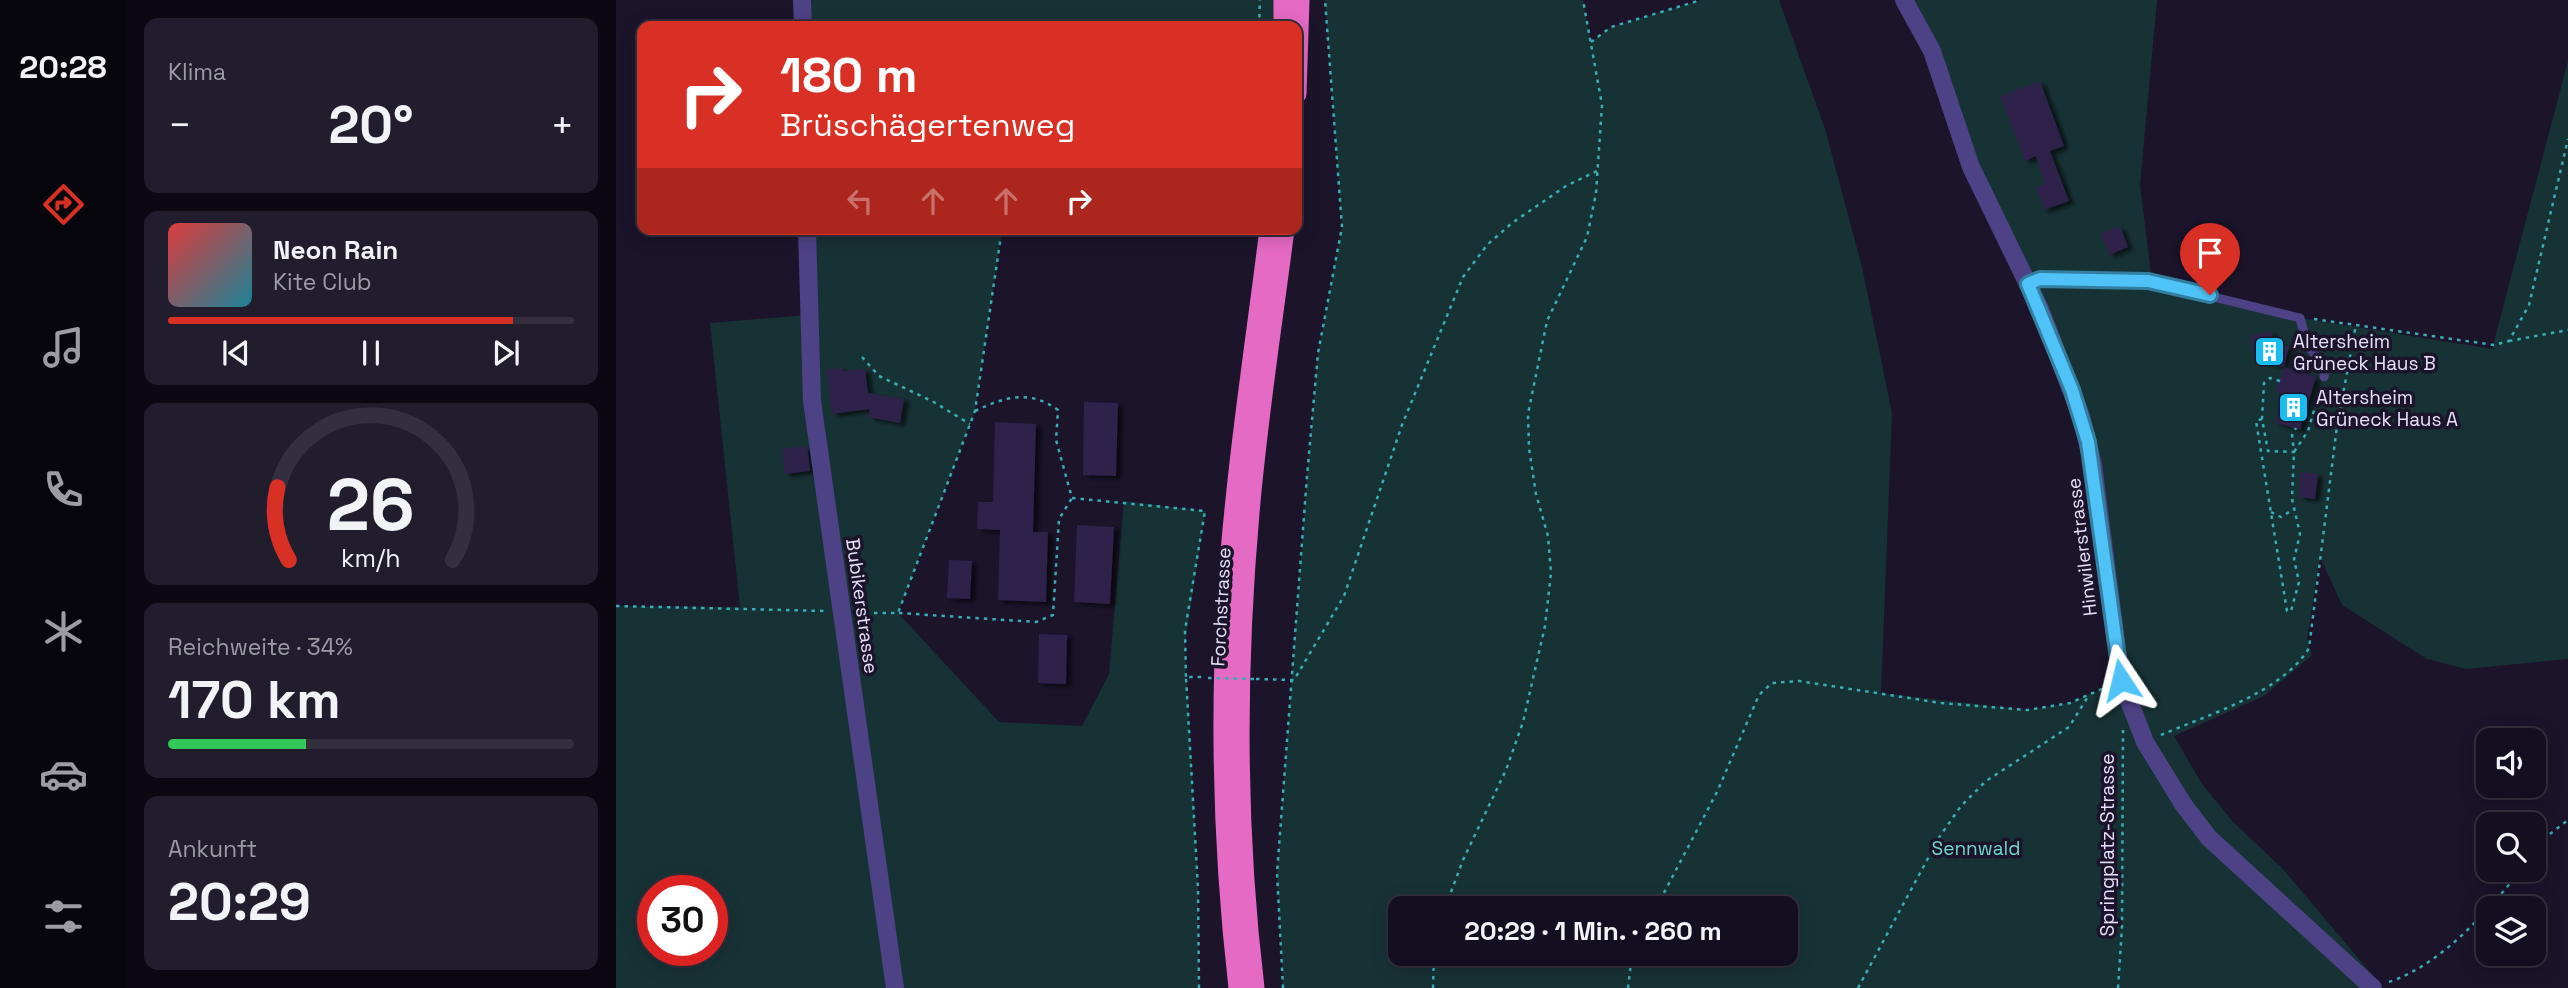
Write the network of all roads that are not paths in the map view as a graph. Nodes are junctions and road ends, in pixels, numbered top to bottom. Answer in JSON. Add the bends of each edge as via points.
{"nodes":[{"id":1,"x":802,"y":0,"type":"edge"},
{"id":2,"x":1283,"y":0,"type":"edge"},
{"id":3,"x":1300,"y":0,"type":"edge"},
{"id":4,"x":1904,"y":0,"type":"edge"},
{"id":5,"x":803,"y":21,"type":"edge"},
{"id":6,"x":1283,"y":21,"type":"edge"},
{"id":7,"x":1299,"y":21,"type":"edge"},
{"id":8,"x":807,"y":235,"type":"edge"},
{"id":9,"x":1268,"y":235,"type":"edge"},
{"id":10,"x":1284,"y":235,"type":"edge"},
{"id":11,"x":2028,"y":284,"type":"junction"},
{"id":12,"x":2325,"y":377,"type":"road end"},
{"id":13,"x":2377,"y":987,"type":"edge"},
{"id":14,"x":895,"y":988,"type":"edge"},
{"id":15,"x":1238,"y":988,"type":"edge"},
{"id":16,"x":1255,"y":988,"type":"edge"}],
"edges":[{"from":1,"to":5,"type":"street"},
{"from":2,"to":6,"type":"highway"},
{"from":3,"to":7,"type":"highway"},
{"from":4,"to":11,"type":"street","name":"Hinwilerstrasse","via":[[1946,87],[1978,185]]},
{"from":8,"to":14,"type":"street","name":"Bubikerstrasse","via":[[812,401]]},
{"from":9,"to":15,"type":"highway","name":"Forchstrasse","via":[[1239,458],[1225,634],[1224,800]]},
{"from":10,"to":16,"type":"highway","name":"Forchstrasse","via":[[1250,510],[1241,646],[1242,822]]},
{"from":11,"to":12,"type":"lane","via":[[2040,279],[2148,281],[2300,318],[2307,345],[2325,367]]},
{"from":11,"to":13,"type":"street","name":"Hinwilerstrasse","via":[[2072,390],[2088,442],[2121,680],[2145,742],[2209,838]]}]}
